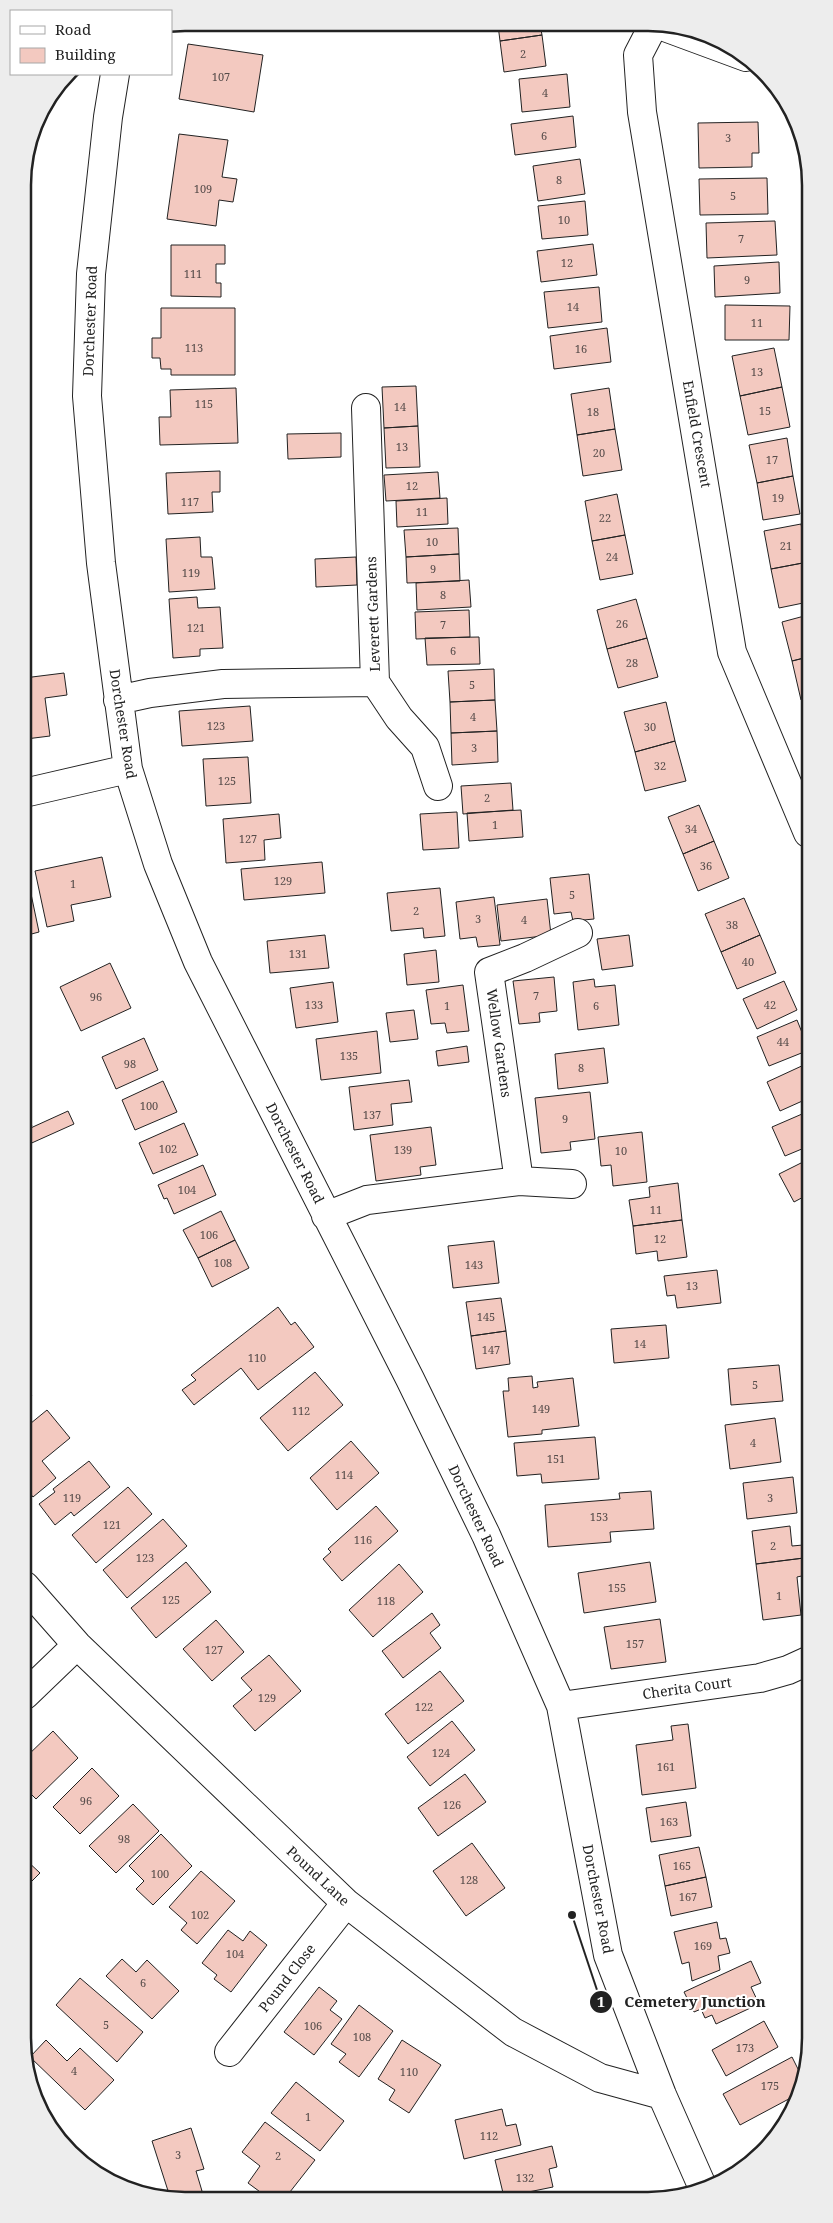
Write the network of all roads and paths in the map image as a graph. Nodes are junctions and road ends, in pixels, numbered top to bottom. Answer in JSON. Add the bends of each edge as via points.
{"nodes":[{"id":1,"x":650,"y":31,"type":"edge"},
{"id":2,"x":115,"y":75,"type":"edge"},
{"id":3,"x":366,"y":408,"type":"dead end"},
{"id":4,"x":375,"y":682,"type":"junction"},
{"id":5,"x":118,"y":700,"type":"junction"},
{"id":6,"x":128,"y":769,"type":"junction"},
{"id":7,"x":438,"y":786,"type":"dead end"},
{"id":8,"x":32,"y":791,"type":"edge"},
{"id":9,"x":802,"y":818,"type":"edge"},
{"id":10,"x":578,"y":933,"type":"dead end"},
{"id":11,"x":519,"y":1181,"type":"junction"},
{"id":12,"x":572,"y":1184,"type":"dead end"},
{"id":13,"x":326,"y":1216,"type":"junction"},
{"id":14,"x":31,"y":1593,"type":"edge"},
{"id":15,"x":77,"y":1645,"type":"junction"},
{"id":16,"x":801,"y":1664,"type":"edge"},
{"id":17,"x":31,"y":1688,"type":"edge"},
{"id":18,"x":561,"y":1706,"type":"junction"},
{"id":19,"x":346,"y":1903,"type":"junction"},
{"id":20,"x":229,"y":2052,"type":"dead end"},
{"id":21,"x":662,"y":2095,"type":"junction"},
{"id":22,"x":700,"y":2182,"type":"edge"}],
"edges":[{"from":1,"to":9,"type":"street","name":"Enfield Crescent","via":[[638,56],[642,112],[732,652]]},
{"from":2,"to":5,"type":"street","name":"Dorchester Road","via":[[91,274],[87,396],[100,563]]},
{"from":3,"to":4,"type":"street","name":"Leverett Gardens"},
{"from":4,"to":5,"type":"street","name":"Leverett Gardens","via":[[223,684]]},
{"from":4,"to":7,"type":"street","via":[[399,718],[425,747]]},
{"from":5,"to":6,"type":"street","name":"Dorchester Road"},
{"from":6,"to":8,"type":"street"},
{"from":6,"to":13,"type":"street","name":"Dorchester Road","via":[[158,864],[198,962]]},
{"from":10,"to":11,"type":"street","name":"Wellow Gardens","via":[[489,972]]},
{"from":11,"to":12,"type":"street"},
{"from":11,"to":13,"type":"street","via":[[367,1200]]},
{"from":13,"to":18,"type":"street","name":"Dorchester Road","via":[[486,1535]]},
{"from":14,"to":15,"type":"street","name":"Pound Lane"},
{"from":15,"to":17,"type":"street"},
{"from":15,"to":19,"type":"street","name":"Pound Lane"},
{"from":16,"to":18,"type":"street","name":"Cherita Court","via":[[760,1678]]},
{"from":18,"to":21,"type":"street","name":"Dorchester Road","via":[[608,1955]]},
{"from":19,"to":20,"type":"street","name":"Pound Close"},
{"from":19,"to":21,"type":"street","name":"Pound Lane","via":[[513,2032],[600,2078]]},
{"from":21,"to":22,"type":"street","name":"Dorchester Road"}]}
